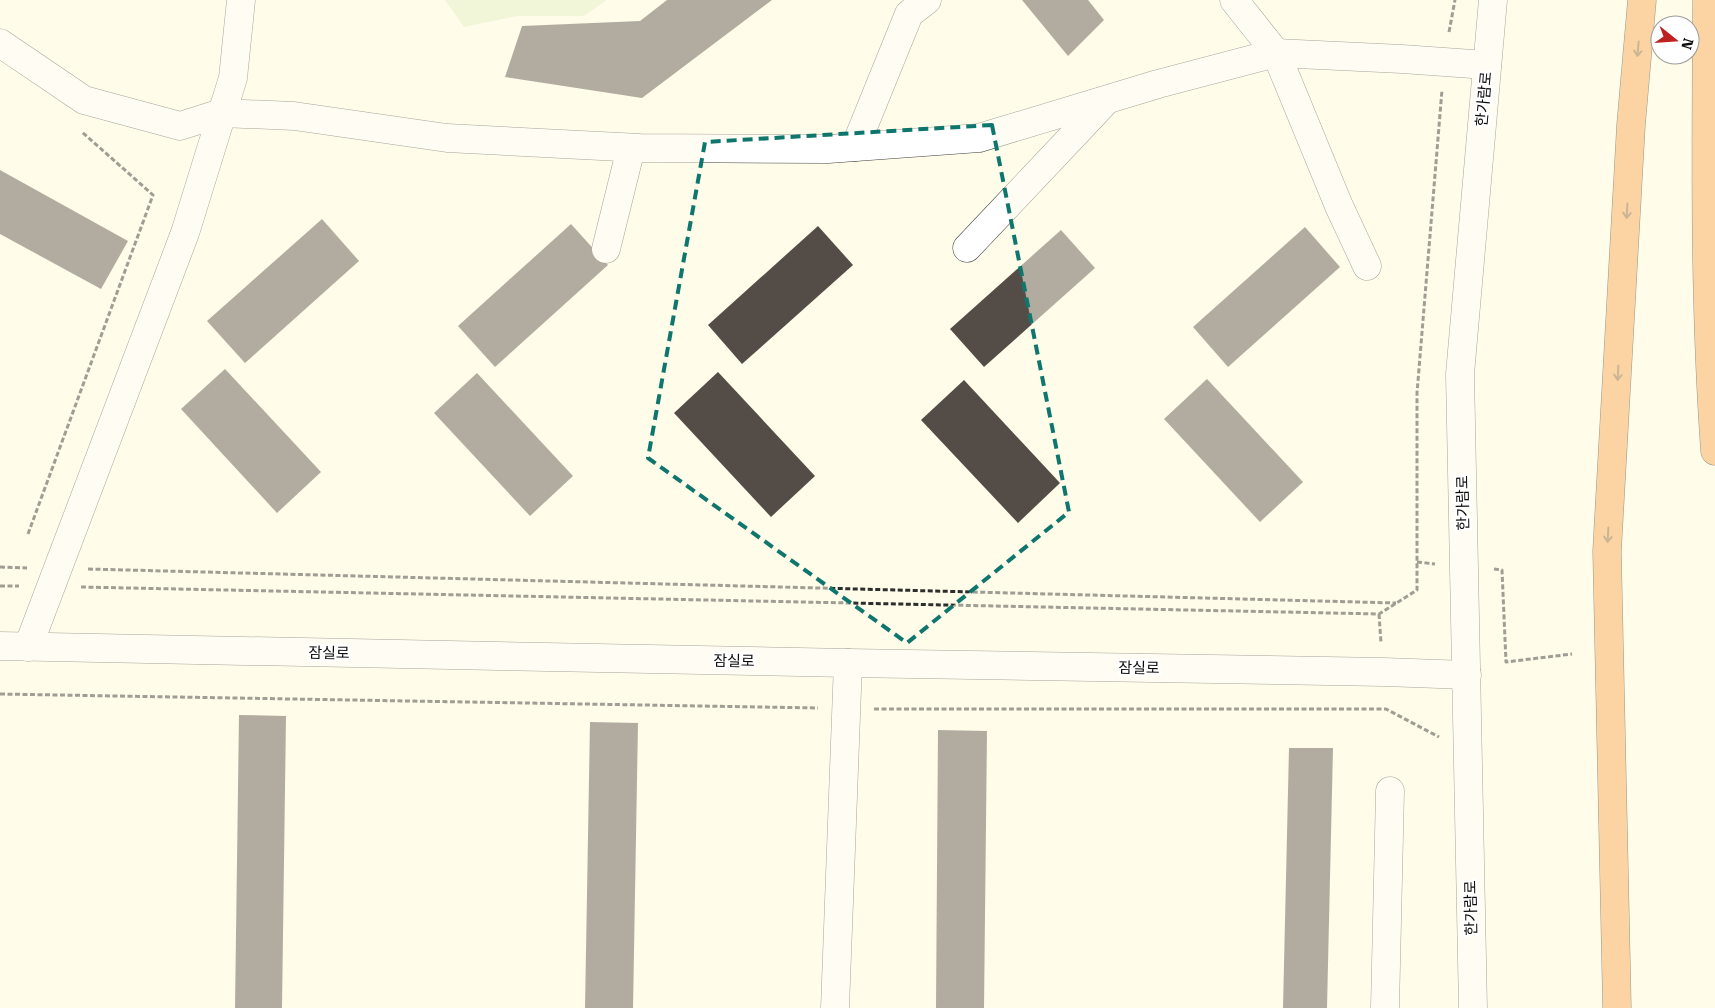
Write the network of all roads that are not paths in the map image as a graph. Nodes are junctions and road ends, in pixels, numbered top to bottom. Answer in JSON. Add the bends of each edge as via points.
{"nodes":[{"id":1,"x":242,"y":0,"type":"edge"},
{"id":2,"x":927,"y":0,"type":"edge"},
{"id":3,"x":1234,"y":0,"type":"edge"},
{"id":4,"x":1493,"y":0,"type":"edge"},
{"id":5,"x":1642,"y":0,"type":"edge"},
{"id":6,"x":1707,"y":0,"type":"edge"},
{"id":7,"x":0,"y":43,"type":"edge"},
{"id":8,"x":1276,"y":53,"type":"junction"},
{"id":9,"x":1487,"y":65,"type":"junction"},
{"id":10,"x":1107,"y":100,"type":"junction"},
{"id":11,"x":222,"y":113,"type":"junction"},
{"id":12,"x":855,"y":147,"type":"junction"},
{"id":13,"x":632,"y":148,"type":"junction"},
{"id":14,"x":606,"y":248,"type":"dead end"},
{"id":15,"x":967,"y":248,"type":"dead end"},
{"id":16,"x":1367,"y":266,"type":"dead end"},
{"id":17,"x":1715,"y":451,"type":"edge"},
{"id":18,"x":0,"y":646,"type":"edge"},
{"id":19,"x":28,"y":647,"type":"junction"},
{"id":20,"x":848,"y":663,"type":"junction"},
{"id":21,"x":1467,"y":675,"type":"junction"},
{"id":22,"x":1390,"y":791,"type":"dead end"},
{"id":23,"x":835,"y":1008,"type":"edge"},
{"id":24,"x":1385,"y":1008,"type":"edge"},
{"id":25,"x":1473,"y":1008,"type":"edge"},
{"id":26,"x":1617,"y":1008,"type":"edge"}],
"edges":[{"from":1,"to":11,"type":"street","via":[[233,78]]},
{"from":2,"to":12,"type":"street","via":[[909,14]]},
{"from":3,"to":8,"type":"street"},
{"from":4,"to":9,"type":"street","name":"한가람로"},
{"from":5,"to":26,"type":"highway","one_way":true,"via":[[1631,125],[1608,551]]},
{"from":6,"to":17,"type":"highway","via":[[1706,202]]},
{"from":7,"to":11,"type":"street","via":[[84,100],[180,126]]},
{"from":8,"to":9,"type":"street"},
{"from":8,"to":10,"type":"street"},
{"from":8,"to":16,"type":"street"},
{"from":9,"to":21,"type":"street","name":"한가람로","via":[[1460,374]]},
{"from":10,"to":12,"type":"street","via":[[979,138]]},
{"from":10,"to":15,"type":"street"},
{"from":11,"to":13,"type":"street","via":[[294,116],[446,138]]},
{"from":11,"to":19,"type":"street","via":[[185,233]]},
{"from":12,"to":13,"type":"street"},
{"from":13,"to":14,"type":"street"},
{"from":18,"to":19,"type":"street","name":"잠실로"},
{"from":19,"to":20,"type":"street","name":"잠실로"},
{"from":20,"to":21,"type":"street","name":"잠실로"},
{"from":20,"to":23,"type":"street"},
{"from":21,"to":25,"type":"street","name":"한가람로"},
{"from":22,"to":24,"type":"street"}]}
